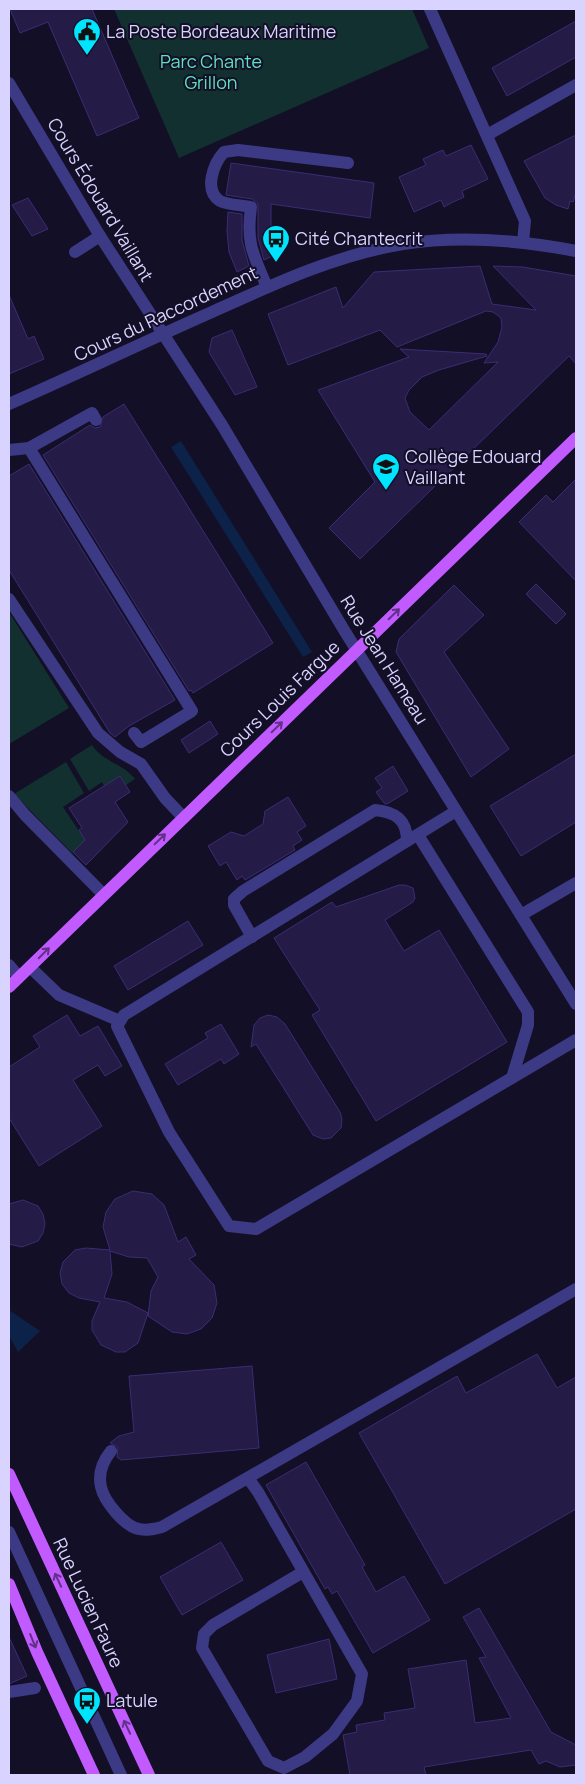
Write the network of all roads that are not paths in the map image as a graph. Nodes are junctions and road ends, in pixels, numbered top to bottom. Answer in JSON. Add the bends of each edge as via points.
{"nodes":[{"id":1,"x":430,"y":9,"type":"edge"},
{"id":2,"x":9,"y":82,"type":"edge"},
{"id":3,"x":576,"y":85,"type":"edge"},
{"id":4,"x":487,"y":135,"type":"junction"},
{"id":5,"x":348,"y":164,"type":"dead end"},
{"id":6,"x":100,"y":236,"type":"junction"},
{"id":7,"x":523,"y":242,"type":"junction"},
{"id":8,"x":576,"y":251,"type":"edge"},
{"id":9,"x":74,"y":252,"type":"dead end"},
{"id":10,"x":267,"y":287,"type":"junction"},
{"id":11,"x":163,"y":334,"type":"junction"},
{"id":12,"x":9,"y":404,"type":"edge"},
{"id":13,"x":96,"y":420,"type":"dead end"},
{"id":14,"x":576,"y":438,"type":"edge"},
{"id":15,"x":29,"y":448,"type":"junction"},
{"id":16,"x":9,"y":450,"type":"edge"},
{"id":17,"x":9,"y":599,"type":"edge"},
{"id":18,"x":357,"y":649,"type":"junction"},
{"id":19,"x":134,"y":732,"type":"dead end"},
{"id":20,"x":9,"y":796,"type":"edge"},
{"id":21,"x":456,"y":811,"type":"junction"},
{"id":22,"x":183,"y":817,"type":"junction"},
{"id":23,"x":412,"y":838,"type":"junction"},
{"id":24,"x":576,"y":883,"type":"edge"},
{"id":25,"x":103,"y":894,"type":"junction"},
{"id":26,"x":521,"y":915,"type":"junction"},
{"id":27,"x":252,"y":937,"type":"junction"},
{"id":28,"x":9,"y":965,"type":"edge"},
{"id":29,"x":30,"y":967,"type":"junction"},
{"id":30,"x":19,"y":977,"type":"junction"},
{"id":31,"x":9,"y":987,"type":"edge"},
{"id":32,"x":576,"y":1004,"type":"edge"},
{"id":33,"x":120,"y":1021,"type":"junction"},
{"id":34,"x":576,"y":1040,"type":"edge"},
{"id":35,"x":512,"y":1078,"type":"junction"},
{"id":36,"x":576,"y":1289,"type":"edge"},
{"id":37,"x":111,"y":1451,"type":"dead end"},
{"id":38,"x":9,"y":1474,"type":"edge"},
{"id":39,"x":248,"y":1478,"type":"junction"},
{"id":40,"x":9,"y":1532,"type":"edge"},
{"id":41,"x":304,"y":1572,"type":"junction"},
{"id":42,"x":9,"y":1584,"type":"edge"},
{"id":43,"x":35,"y":1688,"type":"dead end"},
{"id":44,"x":9,"y":1692,"type":"edge"},
{"id":45,"x":94,"y":1775,"type":"edge"},
{"id":46,"x":121,"y":1775,"type":"edge"},
{"id":47,"x":149,"y":1775,"type":"edge"}],
"edges":[{"from":1,"to":4,"type":"street"},
{"from":2,"to":6,"type":"street","name":"Cours Édouard Vaillant"},
{"from":3,"to":4,"type":"street"},
{"from":4,"to":7,"type":"street","via":[[525,221]]},
{"from":5,"to":10,"type":"street","via":[[238,150],[224,152],[216,161],[211,184],[215,197],[222,202],[251,207],[250,245]]},
{"from":6,"to":9,"type":"street"},
{"from":6,"to":11,"type":"street","name":"Cours Édouard Vaillant"},
{"from":7,"to":8,"type":"street","name":"Cours du Raccordement"},
{"from":7,"to":10,"type":"street","name":"Cours du Raccordement","via":[[455,239],[404,244],[356,254]]},
{"from":10,"to":11,"type":"street","name":"Cours du Raccordement"},
{"from":11,"to":12,"type":"street","name":"Cours du Raccordement"},
{"from":11,"to":18,"type":"street","name":"Rue Jean Hameau"},
{"from":13,"to":15,"type":"street","via":[[92,413]]},
{"from":18,"to":14,"type":"main road","name":"Cours Louis Fargue","one_way":true},
{"from":15,"to":16,"type":"street"},
{"from":15,"to":19,"type":"street","via":[[192,711],[141,742]]},
{"from":17,"to":22,"type":"street","via":[[98,733],[120,752],[141,764]]},
{"from":18,"to":21,"type":"street","name":"Rue Jean Hameau"},
{"from":22,"to":18,"type":"main road","name":"Cours Louis Fargue","one_way":true},
{"from":20,"to":25,"type":"street"},
{"from":21,"to":23,"type":"street"},
{"from":21,"to":26,"type":"street","name":"Rue Jean Hameau"},
{"from":25,"to":22,"type":"main road","name":"Cours Louis Fargue","one_way":true},
{"from":23,"to":27,"type":"street"},
{"from":23,"to":27,"type":"street","via":[[407,828],[389,811],[376,810],[243,891],[234,899],[234,905]]},
{"from":23,"to":35,"type":"street","via":[[528,1012],[528,1025]]},
{"from":24,"to":26,"type":"street"},
{"from":29,"to":25,"type":"main road","name":"Cours Louis Fargue","one_way":true},
{"from":26,"to":32,"type":"street","name":"Rue Jean Hameau"},
{"from":27,"to":33,"type":"street","via":[[124,1015]]},
{"from":28,"to":30,"type":"street"},
{"from":29,"to":30,"type":"main road","name":"Cours Louis Fargue"},
{"from":29,"to":33,"type":"street","via":[[59,995]]},
{"from":30,"to":31,"type":"main road","name":"Cours Louis Fargue"},
{"from":33,"to":35,"type":"street","via":[[117,1026],[169,1132],[229,1226],[256,1229]]},
{"from":34,"to":35,"type":"street"},
{"from":36,"to":39,"type":"street"},
{"from":37,"to":39,"type":"street","via":[[100,1473],[101,1489],[121,1520],[137,1529],[162,1527]]},
{"from":47,"to":38,"type":"main road","name":"Rue Lucien Faure","one_way":true},
{"from":39,"to":41,"type":"street"},
{"from":40,"to":46,"type":"street"},
{"from":41,"to":41,"type":"street","via":[[362,1674],[357,1701],[333,1734],[306,1757],[284,1768],[268,1761],[202,1648],[204,1634],[213,1625]]},
{"from":42,"to":45,"type":"main road","one_way":true},
{"from":43,"to":44,"type":"street"}]}
